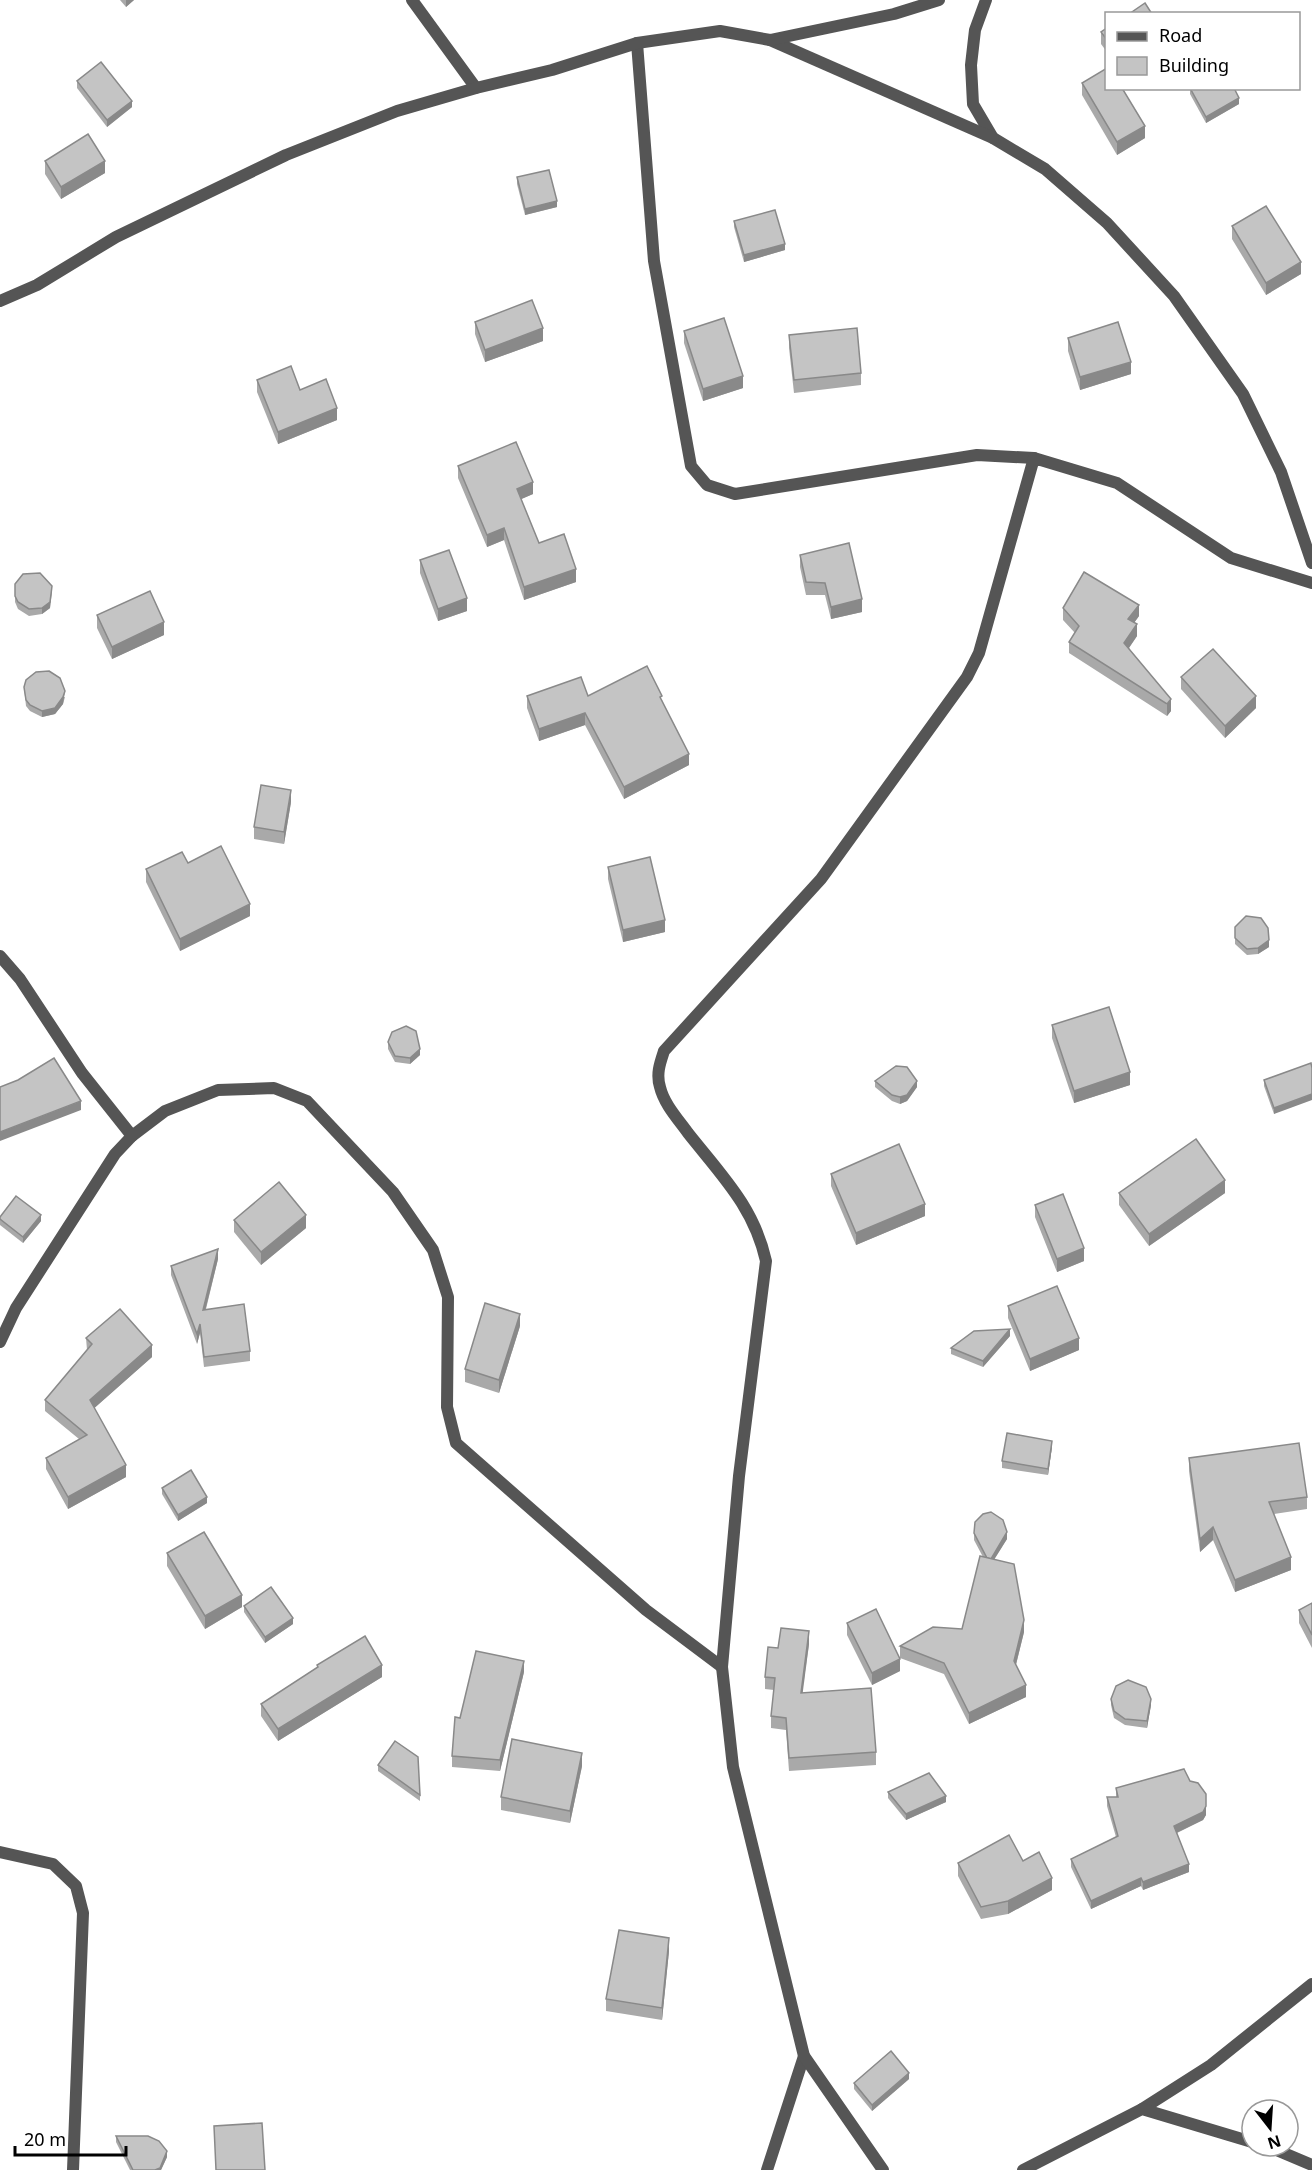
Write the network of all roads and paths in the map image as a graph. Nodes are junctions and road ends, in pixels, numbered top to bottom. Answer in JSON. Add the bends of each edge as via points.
{"nodes":[{"id":1,"x":412,"y":0,"type":"edge"},
{"id":2,"x":939,"y":0,"type":"edge"},
{"id":3,"x":986,"y":0,"type":"edge"},
{"id":4,"x":770,"y":40,"type":"junction"},
{"id":5,"x":637,"y":43,"type":"junction"},
{"id":6,"x":476,"y":88,"type":"junction"},
{"id":7,"x":993,"y":138,"type":"junction"},
{"id":8,"x":0,"y":301,"type":"edge"},
{"id":9,"x":1034,"y":458,"type":"junction"},
{"id":10,"x":1312,"y":563,"type":"edge"},
{"id":11,"x":1312,"y":583,"type":"edge"},
{"id":12,"x":0,"y":956,"type":"edge"},
{"id":13,"x":132,"y":1136,"type":"junction"},
{"id":14,"x":0,"y":1342,"type":"edge"},
{"id":15,"x":722,"y":1667,"type":"junction"},
{"id":16,"x":0,"y":1852,"type":"edge"},
{"id":17,"x":1312,"y":1984,"type":"edge"},
{"id":18,"x":804,"y":2056,"type":"junction"},
{"id":19,"x":1142,"y":2109,"type":"junction"},
{"id":20,"x":1240,"y":2138,"type":"edge"},
{"id":21,"x":1295,"y":2158,"type":"edge"},
{"id":22,"x":1312,"y":2165,"type":"edge"},
{"id":23,"x":73,"y":2170,"type":"edge"},
{"id":24,"x":767,"y":2170,"type":"edge"},
{"id":25,"x":883,"y":2170,"type":"edge"},
{"id":26,"x":1023,"y":2170,"type":"edge"}],
"edges":[{"from":1,"to":6,"type":"street"},
{"from":2,"to":4,"type":"street","via":[[894,14]]},
{"from":3,"to":7,"type":"street","via":[[975,30],[971,64],[973,104]]},
{"from":4,"to":5,"type":"street","via":[[720,31]]},
{"from":4,"to":7,"type":"street"},
{"from":5,"to":6,"type":"street","via":[[552,70]]},
{"from":5,"to":9,"type":"street","via":[[654,261],[691,466],[707,485],[735,494],[977,455]]},
{"from":6,"to":8,"type":"street","via":[[397,111],[286,154],[116,237],[37,285]]},
{"from":7,"to":10,"type":"street","via":[[1046,169],[1107,223],[1174,296],[1243,394],[1281,472]]},
{"from":9,"to":11,"type":"street","via":[[1117,483],[1231,558]]},
{"from":9,"to":15,"type":"street","via":[[979,653],[967,677],[821,879],[664,1051],[658,1072],[660,1088],[672,1112],[748,1210],[766,1261]]},
{"from":12,"to":13,"type":"street"},
{"from":13,"to":14,"type":"street","via":[[115,1154],[16,1308]]},
{"from":13,"to":15,"type":"street","via":[[165,1111],[218,1090],[274,1088],[307,1101],[393,1191],[433,1250],[448,1297],[447,1407],[456,1443],[646,1610]]},
{"from":15,"to":18,"type":"street","via":[[733,1767]]},
{"from":16,"to":23,"type":"street","via":[[53,1864],[76,1886],[83,1913]]},
{"from":17,"to":19,"type":"street","via":[[1211,2066]]},
{"from":18,"to":24,"type":"street"},
{"from":18,"to":25,"type":"street"},
{"from":19,"to":20,"type":"street"},
{"from":19,"to":26,"type":"street"},
{"from":21,"to":22,"type":"street"}]}
